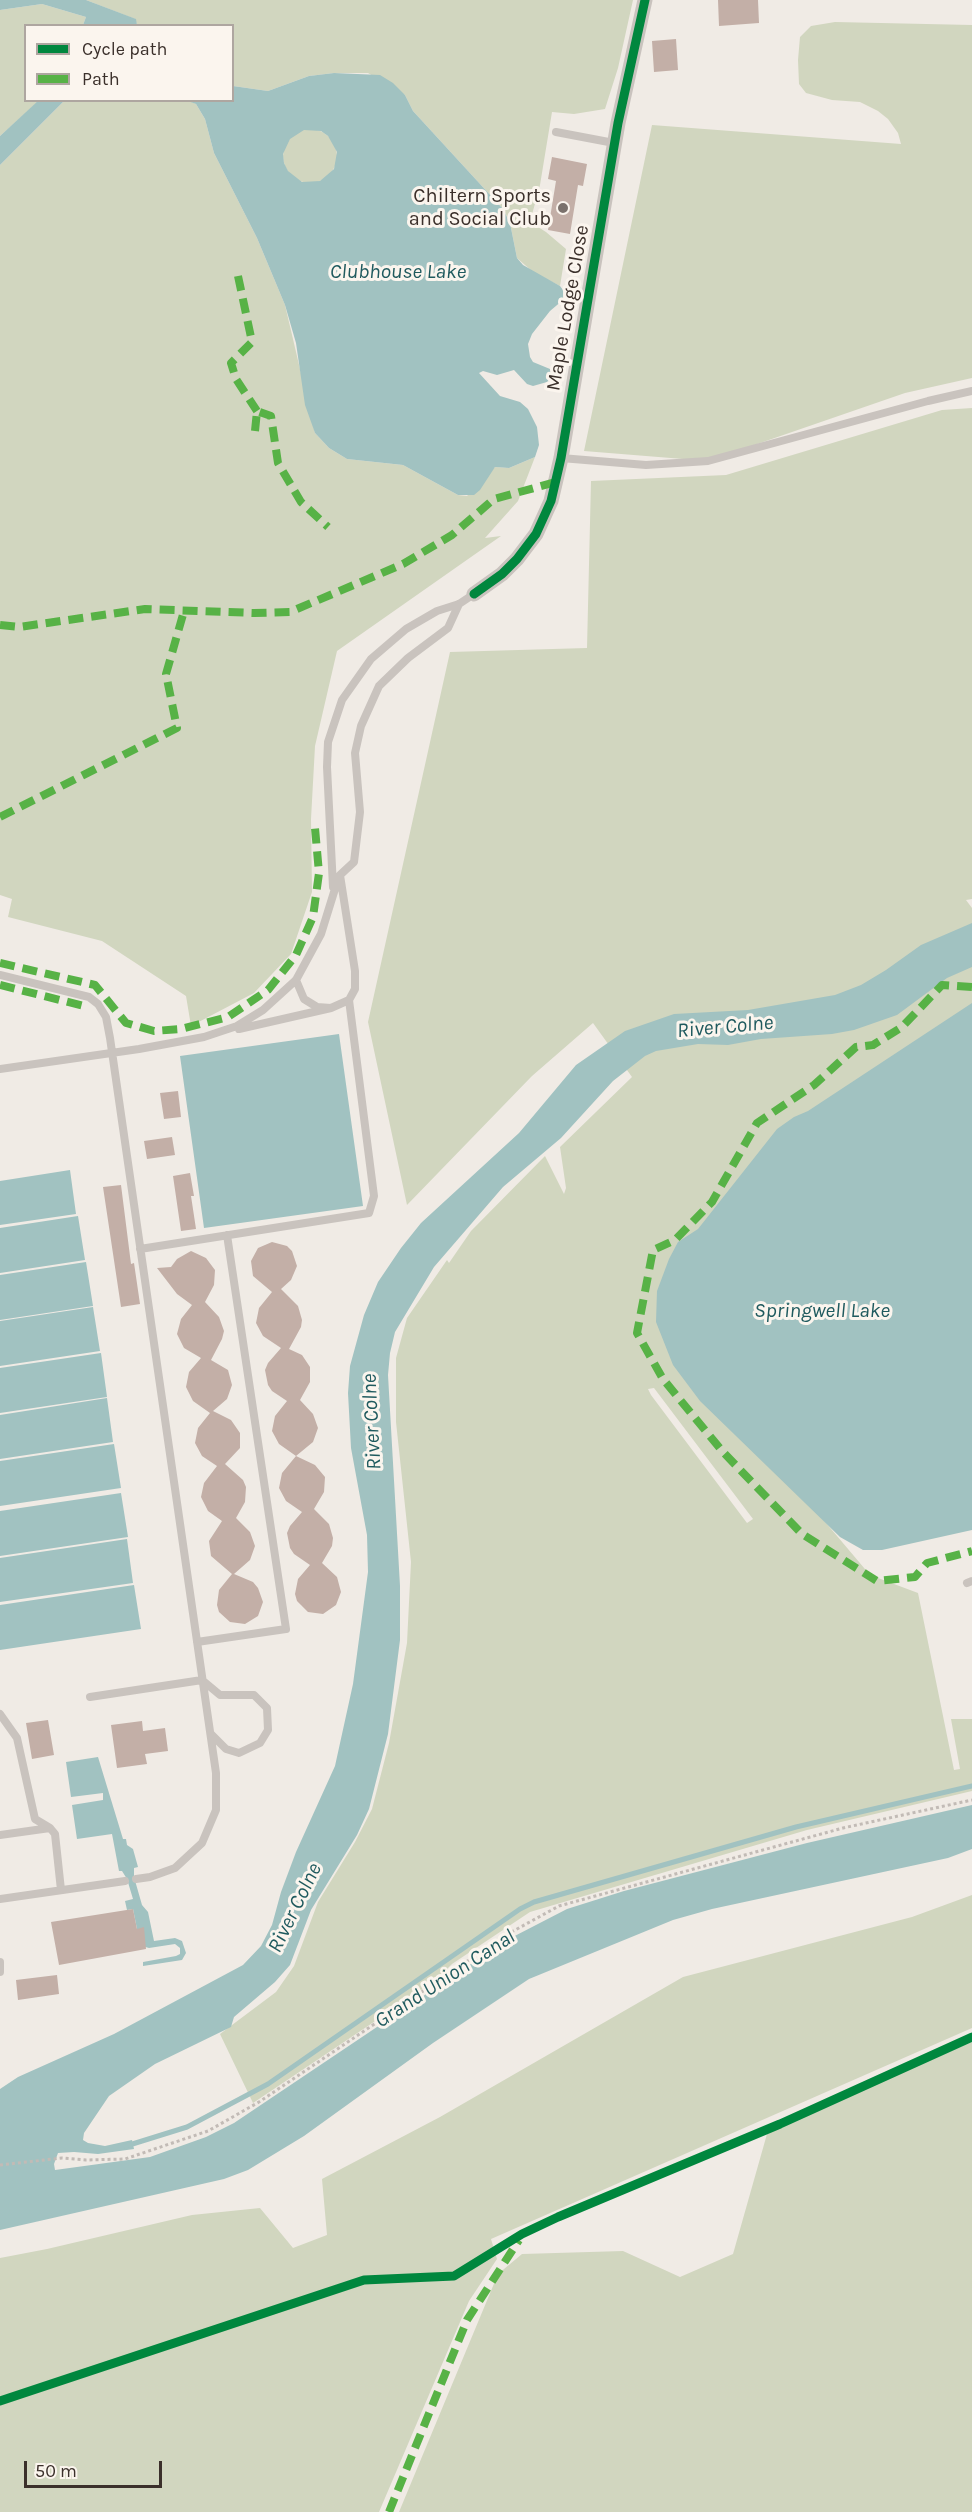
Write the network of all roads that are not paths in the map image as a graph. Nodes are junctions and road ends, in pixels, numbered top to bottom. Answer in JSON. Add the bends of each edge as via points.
{"nodes":[{"id":1,"x":645,"y":0,"type":"edge"},
{"id":2,"x":556,"y":132,"type":"dead end"},
{"id":3,"x":614,"y":143,"type":"junction"},
{"id":4,"x":972,"y":391,"type":"edge"},
{"id":5,"x":561,"y":458,"type":"junction"},
{"id":6,"x":474,"y":594,"type":"joint"},
{"id":7,"x":459,"y":604,"type":"junction"},
{"id":8,"x":340,"y":875,"type":"junction"},
{"id":9,"x":333,"y":891,"type":"junction"},
{"id":10,"x":0,"y":975,"type":"edge"},
{"id":11,"x":296,"y":980,"type":"junction"},
{"id":12,"x":349,"y":1000,"type":"junction"},
{"id":13,"x":331,"y":1008,"type":"junction"},
{"id":14,"x":222,"y":1032,"type":"junction"},
{"id":15,"x":112,"y":1052,"type":"junction"},
{"id":16,"x":0,"y":1069,"type":"edge"},
{"id":17,"x":227,"y":1235,"type":"junction"},
{"id":18,"x":141,"y":1249,"type":"junction"},
{"id":19,"x":197,"y":1642,"type":"junction"},
{"id":20,"x":202,"y":1680,"type":"junction"},
{"id":21,"x":90,"y":1697,"type":"dead end"},
{"id":22,"x":0,"y":1714,"type":"edge"},
{"id":23,"x":210,"y":1734,"type":"junction"},
{"id":24,"x":50,"y":1828,"type":"junction"},
{"id":25,"x":0,"y":1835,"type":"edge"},
{"id":26,"x":136,"y":1880,"type":"dead end"},
{"id":27,"x":125,"y":1881,"type":"dead end"},
{"id":28,"x":61,"y":1890,"type":"junction"},
{"id":29,"x":0,"y":1899,"type":"edge"},
{"id":30,"x":0,"y":1962,"type":"edge"},
{"id":31,"x":0,"y":1972,"type":"edge"}],
"edges":[{"from":1,"to":3,"type":"street","name":"Maple Lodge Close"},
{"from":2,"to":3,"type":"lane"},
{"from":3,"to":5,"type":"street","name":"Maple Lodge Close"},
{"from":4,"to":5,"type":"lane","via":[[708,461],[646,465]]},
{"from":5,"to":6,"type":"street","name":"Maple Lodge Close","via":[[551,501],[536,534],[502,574]]},
{"from":6,"to":7,"type":"lane"},
{"from":7,"to":8,"type":"lane","via":[[448,628],[379,686],[361,726],[355,753],[360,812],[354,862]]},
{"from":7,"to":9,"type":"lane","via":[[436,611],[406,629],[371,659],[342,700],[328,742]]},
{"from":8,"to":9,"type":"lane"},
{"from":8,"to":12,"type":"lane","via":[[355,971],[356,989]]},
{"from":9,"to":11,"type":"lane","via":[[321,934]]},
{"from":10,"to":15,"type":"lane","via":[[89,997],[106,1017]]},
{"from":11,"to":13,"type":"lane","via":[[304,999],[317,1007]]},
{"from":11,"to":14,"type":"lane","via":[[263,1010]]},
{"from":12,"to":13,"type":"lane"},
{"from":12,"to":17,"type":"lane","via":[[374,1196],[369,1213]]},
{"from":13,"to":14,"type":"lane"},
{"from":14,"to":15,"type":"lane"},
{"from":15,"to":16,"type":"lane"},
{"from":15,"to":18,"type":"lane"},
{"from":17,"to":18,"type":"lane"},
{"from":17,"to":19,"type":"lane","via":[[286,1629]]},
{"from":18,"to":19,"type":"lane"},
{"from":19,"to":20,"type":"lane"},
{"from":20,"to":21,"type":"lane"},
{"from":20,"to":23,"type":"lane"},
{"from":20,"to":23,"type":"lane","via":[[220,1695],[254,1695],[267,1708],[268,1730],[260,1743],[239,1753],[226,1749]]},
{"from":22,"to":24,"type":"lane","via":[[16,1738],[35,1819]]},
{"from":23,"to":26,"type":"lane","via":[[216,1810],[202,1843],[175,1868]]},
{"from":24,"to":25,"type":"lane"},
{"from":24,"to":28,"type":"lane","via":[[55,1834]]},
{"from":27,"to":28,"type":"lane"},
{"from":28,"to":29,"type":"lane"},
{"from":30,"to":31,"type":"lane"}]}
